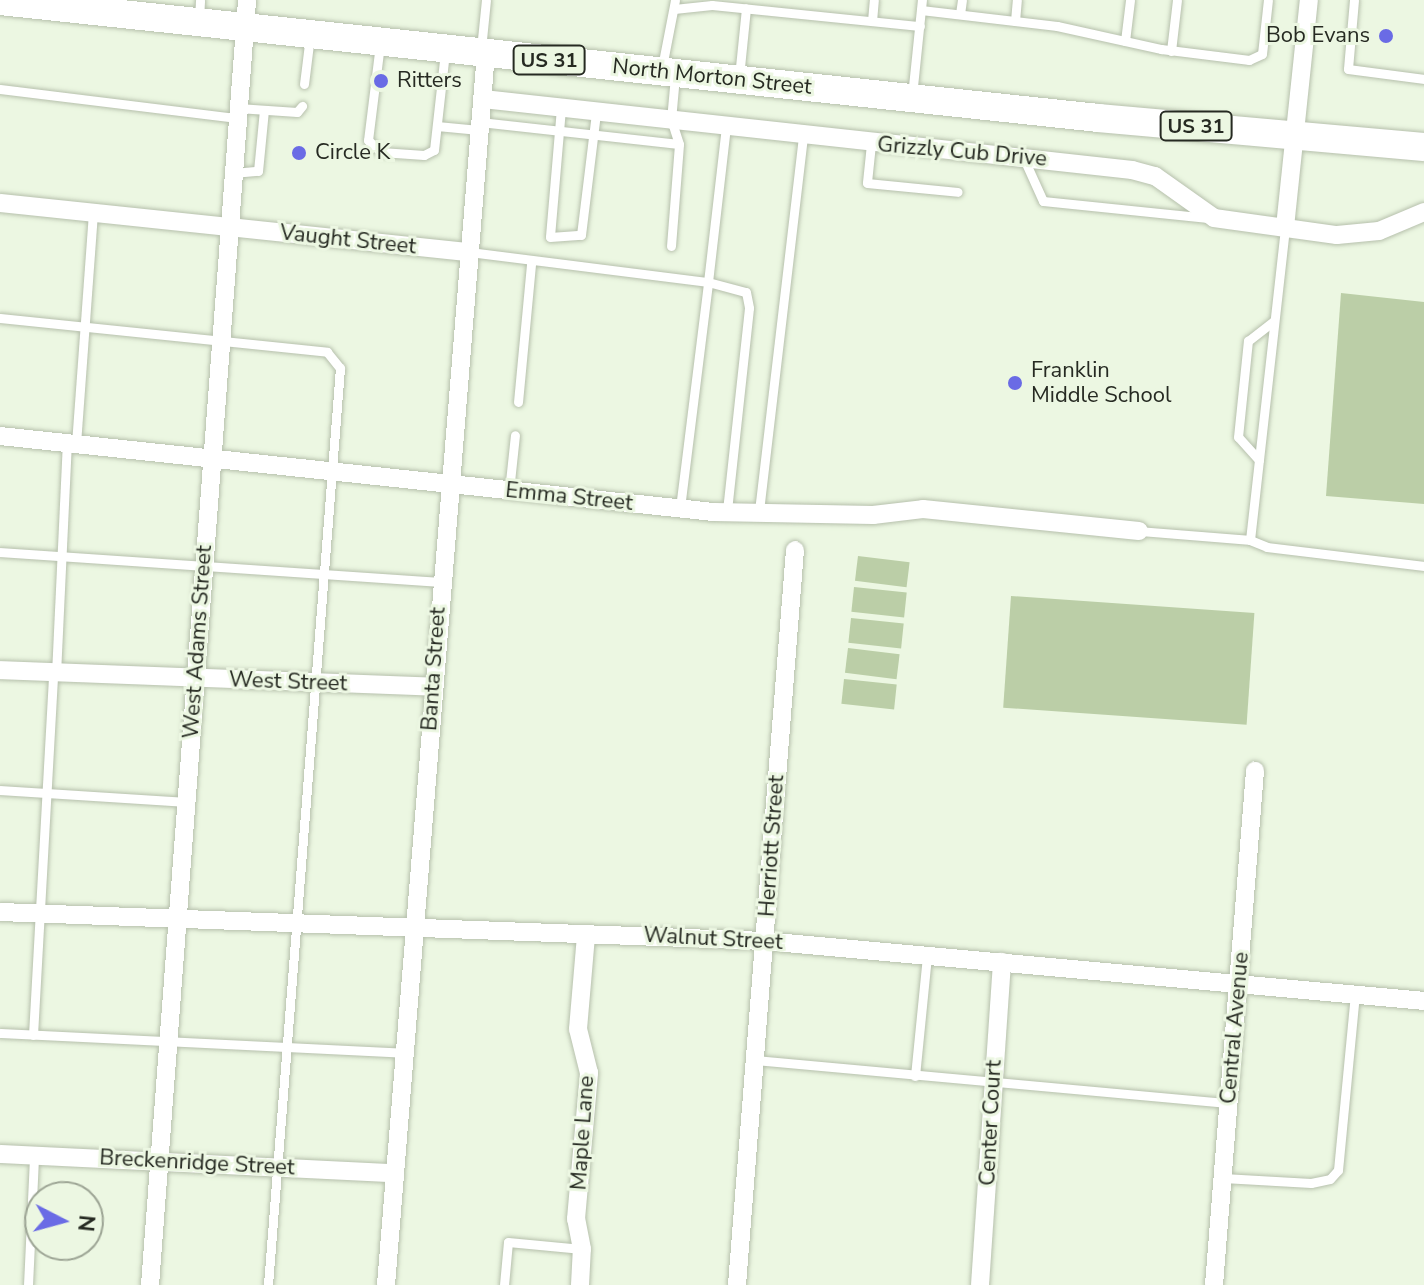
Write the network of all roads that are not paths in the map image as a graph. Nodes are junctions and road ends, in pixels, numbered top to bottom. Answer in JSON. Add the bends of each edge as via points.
{"nodes":[{"id":1,"x":486,"y":0,"type":"edge"},
{"id":2,"x":803,"y":0,"type":"edge"},
{"id":3,"x":874,"y":0,"type":"edge"},
{"id":4,"x":962,"y":0,"type":"edge"},
{"id":5,"x":1017,"y":0,"type":"edge"},
{"id":6,"x":1130,"y":0,"type":"edge"},
{"id":7,"x":1177,"y":0,"type":"edge"},
{"id":8,"x":1268,"y":0,"type":"edge"},
{"id":9,"x":1309,"y":0,"type":"edge"},
{"id":10,"x":1354,"y":0,"type":"edge"},
{"id":11,"x":0,"y":1,"type":"edge"},
{"id":12,"x":675,"y":4,"type":"edge"},
{"id":13,"x":922,"y":5,"type":"edge"},
{"id":14,"x":130,"y":6,"type":"edge"},
{"id":15,"x":746,"y":8,"type":"junction"},
{"id":16,"x":200,"y":10,"type":"edge"},
{"id":17,"x":246,"y":12,"type":"edge"},
{"id":18,"x":802,"y":14,"type":"junction"},
{"id":19,"x":960,"y":14,"type":"junction"},
{"id":20,"x":872,"y":21,"type":"junction"},
{"id":21,"x":1015,"y":21,"type":"junction"},
{"id":22,"x":920,"y":26,"type":"junction"},
{"id":23,"x":310,"y":33,"type":"junction"},
{"id":24,"x":380,"y":41,"type":"junction"},
{"id":25,"x":1125,"y":41,"type":"junction"},
{"id":26,"x":445,"y":48,"type":"junction"},
{"id":27,"x":1171,"y":51,"type":"junction"},
{"id":28,"x":484,"y":53,"type":"junction"},
{"id":29,"x":668,"y":72,"type":"junction"},
{"id":30,"x":1424,"y":79,"type":"edge"},
{"id":31,"x":739,"y":80,"type":"junction"},
{"id":32,"x":304,"y":84,"type":"dead end"},
{"id":33,"x":0,"y":89,"type":"edge"},
{"id":34,"x":483,"y":99,"type":"junction"},
{"id":35,"x":912,"y":99,"type":"junction"},
{"id":36,"x":302,"y":106,"type":"dead end"},
{"id":37,"x":561,"y":108,"type":"junction"},
{"id":38,"x":264,"y":110,"type":"junction"},
{"id":39,"x":596,"y":112,"type":"junction"},
{"id":40,"x":237,"y":113,"type":"junction"},
{"id":41,"x":671,"y":120,"type":"junction"},
{"id":42,"x":437,"y":126,"type":"junction"},
{"id":43,"x":480,"y":126,"type":"junction"},
{"id":44,"x":726,"y":126,"type":"junction"},
{"id":45,"x":558,"y":131,"type":"junction"},
{"id":46,"x":1295,"y":134,"type":"junction"},
{"id":47,"x":593,"y":135,"type":"junction"},
{"id":48,"x":803,"y":136,"type":"junction"},
{"id":49,"x":679,"y":144,"type":"junction"},
{"id":50,"x":871,"y":144,"type":"junction"},
{"id":51,"x":1424,"y":147,"type":"edge"},
{"id":52,"x":1021,"y":157,"type":"junction"},
{"id":53,"x":233,"y":173,"type":"junction"},
{"id":54,"x":958,"y":192,"type":"dead end"},
{"id":55,"x":0,"y":203,"type":"edge"},
{"id":56,"x":93,"y":212,"type":"junction"},
{"id":57,"x":1424,"y":212,"type":"edge"},
{"id":58,"x":1214,"y":218,"type":"junction"},
{"id":59,"x":1285,"y":227,"type":"junction"},
{"id":60,"x":229,"y":228,"type":"junction"},
{"id":61,"x":671,"y":246,"type":"dead end"},
{"id":62,"x":467,"y":252,"type":"junction"},
{"id":63,"x":531,"y":264,"type":"junction"},
{"id":64,"x":708,"y":282,"type":"junction"},
{"id":65,"x":0,"y":318,"type":"edge"},
{"id":66,"x":1274,"y":321,"type":"junction"},
{"id":67,"x":85,"y":327,"type":"junction"},
{"id":68,"x":220,"y":340,"type":"junction"},
{"id":69,"x":518,"y":402,"type":"dead end"},
{"id":70,"x":515,"y":435,"type":"dead end"},
{"id":71,"x":0,"y":436,"type":"edge"},
{"id":72,"x":71,"y":444,"type":"junction"},
{"id":73,"x":212,"y":457,"type":"junction"},
{"id":74,"x":1259,"y":460,"type":"junction"},
{"id":75,"x":330,"y":469,"type":"junction"},
{"id":76,"x":448,"y":482,"type":"junction"},
{"id":77,"x":509,"y":491,"type":"junction"},
{"id":78,"x":680,"y":508,"type":"junction"},
{"id":79,"x":759,"y":511,"type":"junction"},
{"id":80,"x":727,"y":512,"type":"junction"},
{"id":81,"x":1139,"y":531,"type":"joint"},
{"id":82,"x":1250,"y":540,"type":"junction"},
{"id":83,"x":795,"y":550,"type":"dead end"},
{"id":84,"x":0,"y":552,"type":"edge"},
{"id":85,"x":61,"y":556,"type":"junction"},
{"id":86,"x":203,"y":564,"type":"junction"},
{"id":87,"x":1424,"y":566,"type":"edge"},
{"id":88,"x":322,"y":575,"type":"junction"},
{"id":89,"x":440,"y":582,"type":"junction"},
{"id":90,"x":0,"y":670,"type":"edge"},
{"id":91,"x":54,"y":674,"type":"junction"},
{"id":92,"x":195,"y":677,"type":"junction"},
{"id":93,"x":312,"y":683,"type":"junction"},
{"id":94,"x":433,"y":687,"type":"junction"},
{"id":95,"x":1255,"y":771,"type":"dead end"},
{"id":96,"x":0,"y":790,"type":"edge"},
{"id":97,"x":48,"y":793,"type":"junction"},
{"id":98,"x":187,"y":802,"type":"junction"},
{"id":99,"x":0,"y":912,"type":"edge"},
{"id":100,"x":40,"y":915,"type":"junction"},
{"id":101,"x":178,"y":922,"type":"junction"},
{"id":102,"x":295,"y":923,"type":"junction"},
{"id":103,"x":414,"y":928,"type":"junction"},
{"id":104,"x":586,"y":935,"type":"junction"},
{"id":105,"x":764,"y":941,"type":"junction"},
{"id":106,"x":927,"y":954,"type":"junction"},
{"id":107,"x":1002,"y":962,"type":"junction"},
{"id":108,"x":1238,"y":984,"type":"junction"},
{"id":109,"x":1355,"y":995,"type":"junction"},
{"id":110,"x":1424,"y":1001,"type":"edge"},
{"id":111,"x":0,"y":1033,"type":"edge"},
{"id":112,"x":33,"y":1035,"type":"junction"},
{"id":113,"x":170,"y":1042,"type":"junction"},
{"id":114,"x":285,"y":1048,"type":"junction"},
{"id":115,"x":405,"y":1053,"type":"junction"},
{"id":116,"x":754,"y":1060,"type":"junction"},
{"id":117,"x":915,"y":1076,"type":"junction"},
{"id":118,"x":993,"y":1082,"type":"junction"},
{"id":119,"x":1229,"y":1103,"type":"junction"},
{"id":120,"x":0,"y":1154,"type":"edge"},
{"id":121,"x":34,"y":1156,"type":"junction"},
{"id":122,"x":160,"y":1160,"type":"junction"},
{"id":123,"x":276,"y":1166,"type":"junction"},
{"id":124,"x":395,"y":1173,"type":"junction"},
{"id":125,"x":1223,"y":1178,"type":"junction"},
{"id":126,"x":582,"y":1249,"type":"junction"},
{"id":127,"x":28,"y":1285,"type":"edge"},
{"id":128,"x":150,"y":1285,"type":"edge"},
{"id":129,"x":268,"y":1285,"type":"edge"},
{"id":130,"x":386,"y":1285,"type":"edge"},
{"id":131,"x":504,"y":1285,"type":"edge"},
{"id":132,"x":580,"y":1285,"type":"edge"},
{"id":133,"x":737,"y":1285,"type":"edge"},
{"id":134,"x":980,"y":1285,"type":"edge"},
{"id":135,"x":1214,"y":1285,"type":"edge"}],
"edges":[{"from":1,"to":28,"type":"lane"},
{"from":2,"to":18,"type":"lane"},
{"from":3,"to":20,"type":"lane"},
{"from":4,"to":19,"type":"lane"},
{"from":5,"to":21,"type":"lane"},
{"from":6,"to":25,"type":"lane"},
{"from":7,"to":27,"type":"lane"},
{"from":8,"to":27,"type":"lane","via":[[1263,48],[1256,58]]},
{"from":9,"to":46,"type":"street"},
{"from":10,"to":30,"type":"lane","via":[[1348,69]]},
{"from":11,"to":14,"type":"main road","name":"North Morton Street","number":"US 31"},
{"from":12,"to":15,"type":"lane"},
{"from":12,"to":29,"type":"lane"},
{"from":13,"to":19,"type":"lane"},
{"from":13,"to":22,"type":"lane"},
{"from":14,"to":16,"type":"main road","name":"North Morton Street","number":"US 31"},
{"from":15,"to":18,"type":"lane"},
{"from":15,"to":31,"type":"lane"},
{"from":16,"to":17,"type":"main road","name":"North Morton Street","number":"US 31"},
{"from":17,"to":23,"type":"main road","name":"North Morton Street","number":"US 31"},
{"from":17,"to":40,"type":"street","name":"West Adams Street"},
{"from":18,"to":20,"type":"lane"},
{"from":19,"to":21,"type":"lane"},
{"from":20,"to":22,"type":"lane"},
{"from":21,"to":25,"type":"lane"},
{"from":22,"to":35,"type":"lane"},
{"from":23,"to":24,"type":"main road","name":"North Morton Street","number":"US 31"},
{"from":23,"to":32,"type":"lane"},
{"from":24,"to":26,"type":"main road","name":"North Morton Street","number":"US 31"},
{"from":24,"to":42,"type":"lane","via":[[370,147],[429,154]]},
{"from":25,"to":27,"type":"lane"},
{"from":26,"to":28,"type":"main road","name":"North Morton Street","number":"US 31"},
{"from":26,"to":42,"type":"lane"},
{"from":28,"to":29,"type":"main road","name":"North Morton Street","number":"US 31"},
{"from":28,"to":34,"type":"street","name":"Banta Street"},
{"from":29,"to":31,"type":"main road","name":"North Morton Street","number":"US 31"},
{"from":29,"to":41,"type":"lane"},
{"from":31,"to":35,"type":"main road","name":"North Morton Street","number":"US 31"},
{"from":33,"to":40,"type":"lane"},
{"from":34,"to":37,"type":"street","name":"Grizzly Cub Drive"},
{"from":34,"to":43,"type":"street","name":"Banta Street"},
{"from":35,"to":46,"type":"main road","name":"North Morton Street","number":"US 31"},
{"from":36,"to":38,"type":"lane","via":[[297,112]]},
{"from":37,"to":39,"type":"street","name":"Grizzly Cub Drive"},
{"from":37,"to":45,"type":"lane"},
{"from":38,"to":40,"type":"lane"},
{"from":38,"to":53,"type":"lane","via":[[258,171]]},
{"from":39,"to":41,"type":"street","name":"Grizzly Cub Drive"},
{"from":39,"to":47,"type":"lane"},
{"from":40,"to":53,"type":"street","name":"West Adams Street"},
{"from":41,"to":44,"type":"street","name":"Grizzly Cub Drive"},
{"from":41,"to":49,"type":"lane"},
{"from":42,"to":43,"type":"lane"},
{"from":43,"to":45,"type":"lane"},
{"from":43,"to":62,"type":"street","name":"Banta Street"},
{"from":44,"to":48,"type":"street","name":"Grizzly Cub Drive"},
{"from":44,"to":64,"type":"lane"},
{"from":45,"to":47,"type":"lane"},
{"from":45,"to":47,"type":"lane","via":[[550,237],[581,235]]},
{"from":46,"to":51,"type":"main road","name":"North Morton Street","number":"US 31"},
{"from":46,"to":59,"type":"street"},
{"from":47,"to":49,"type":"lane"},
{"from":48,"to":50,"type":"street","name":"Grizzly Cub Drive"},
{"from":48,"to":79,"type":"lane"},
{"from":49,"to":61,"type":"lane"},
{"from":50,"to":52,"type":"street","name":"Grizzly Cub Drive"},
{"from":50,"to":54,"type":"lane","via":[[867,183]]},
{"from":52,"to":58,"type":"street","name":"Grizzly Cub Drive","via":[[1155,176]]},
{"from":52,"to":58,"type":"lane","via":[[1032,171],[1037,194],[1055,205]]},
{"from":53,"to":60,"type":"street","name":"West Adams Street"},
{"from":55,"to":56,"type":"street","name":"Vaught Street"},
{"from":56,"to":60,"type":"street","name":"Vaught Street"},
{"from":56,"to":67,"type":"lane"},
{"from":57,"to":59,"type":"street","name":"Grizzly Cub Drive","via":[[1364,235]]},
{"from":58,"to":59,"type":"street","name":"Grizzly Cub Drive"},
{"from":59,"to":66,"type":"lane"},
{"from":60,"to":62,"type":"street","name":"Vaught Street"},
{"from":60,"to":68,"type":"street","name":"West Adams Street"},
{"from":62,"to":63,"type":"lane"},
{"from":62,"to":76,"type":"street","name":"Banta Street"},
{"from":63,"to":64,"type":"lane"},
{"from":63,"to":69,"type":"lane"},
{"from":64,"to":78,"type":"lane"},
{"from":64,"to":80,"type":"lane","via":[[746,292],[749,308]]},
{"from":65,"to":67,"type":"lane"},
{"from":66,"to":74,"type":"lane"},
{"from":66,"to":74,"type":"lane","via":[[1248,341],[1239,423],[1238,437]]},
{"from":67,"to":68,"type":"lane"},
{"from":67,"to":72,"type":"lane"},
{"from":68,"to":73,"type":"street","name":"West Adams Street"},
{"from":68,"to":75,"type":"lane","via":[[327,352],[337,359],[341,377]]},
{"from":70,"to":77,"type":"lane"},
{"from":71,"to":72,"type":"street","name":"Emma Street"},
{"from":72,"to":73,"type":"street","name":"Emma Street"},
{"from":72,"to":85,"type":"lane"},
{"from":73,"to":75,"type":"street","name":"Emma Street"},
{"from":73,"to":86,"type":"street","name":"West Adams Street"},
{"from":74,"to":82,"type":"lane"},
{"from":75,"to":76,"type":"street","name":"Emma Street"},
{"from":75,"to":88,"type":"lane"},
{"from":76,"to":77,"type":"street","name":"Emma Street"},
{"from":76,"to":89,"type":"street","name":"Banta Street"},
{"from":77,"to":78,"type":"street","name":"Emma Street"},
{"from":78,"to":80,"type":"street","name":"Emma Street"},
{"from":79,"to":80,"type":"street","name":"Emma Street"},
{"from":79,"to":81,"type":"street","name":"Emma Street","via":[[873,515],[923,509]]},
{"from":81,"to":82,"type":"lane"},
{"from":82,"to":87,"type":"lane","via":[[1267,547]]},
{"from":83,"to":105,"type":"street","name":"Herriott Street"},
{"from":84,"to":85,"type":"lane"},
{"from":85,"to":86,"type":"lane"},
{"from":85,"to":91,"type":"lane"},
{"from":86,"to":88,"type":"lane"},
{"from":86,"to":92,"type":"street","name":"West Adams Street"},
{"from":88,"to":89,"type":"lane"},
{"from":88,"to":93,"type":"lane"},
{"from":89,"to":94,"type":"street","name":"Banta Street"},
{"from":90,"to":91,"type":"street","name":"West Street"},
{"from":91,"to":92,"type":"street","name":"West Street"},
{"from":91,"to":97,"type":"lane"},
{"from":92,"to":93,"type":"street","name":"West Street"},
{"from":92,"to":98,"type":"street","name":"West Adams Street"},
{"from":93,"to":94,"type":"street","name":"West Street"},
{"from":93,"to":102,"type":"lane"},
{"from":94,"to":103,"type":"street","name":"Banta Street"},
{"from":95,"to":108,"type":"street","name":"Central Avenue"},
{"from":96,"to":97,"type":"lane"},
{"from":97,"to":98,"type":"lane"},
{"from":97,"to":100,"type":"lane"},
{"from":98,"to":101,"type":"street","name":"West Adams Street"},
{"from":99,"to":100,"type":"street","name":"Walnut Street"},
{"from":100,"to":101,"type":"street","name":"Walnut Street"},
{"from":100,"to":112,"type":"lane"},
{"from":101,"to":102,"type":"street","name":"Walnut Street"},
{"from":101,"to":113,"type":"street","name":"West Adams Street"},
{"from":102,"to":103,"type":"street","name":"Walnut Street"},
{"from":102,"to":114,"type":"lane"},
{"from":103,"to":104,"type":"street","name":"Walnut Street"},
{"from":103,"to":115,"type":"street","name":"Banta Street"},
{"from":104,"to":105,"type":"street","name":"Walnut Street"},
{"from":104,"to":126,"type":"street","name":"Maple Lane","via":[[578,1029],[589,1073],[576,1219]]},
{"from":105,"to":106,"type":"street","name":"Walnut Street"},
{"from":105,"to":116,"type":"street","name":"Herriott Street"},
{"from":106,"to":107,"type":"street","name":"Walnut Street"},
{"from":106,"to":117,"type":"lane"},
{"from":107,"to":108,"type":"street","name":"Walnut Street"},
{"from":107,"to":118,"type":"street","name":"Center Court"},
{"from":108,"to":109,"type":"street","name":"Walnut Street"},
{"from":108,"to":119,"type":"street","name":"Central Avenue"},
{"from":109,"to":110,"type":"street","name":"Walnut Street"},
{"from":109,"to":125,"type":"lane","via":[[1338,1170],[1330,1179],[1311,1183]]},
{"from":111,"to":112,"type":"lane"},
{"from":112,"to":113,"type":"lane"},
{"from":113,"to":114,"type":"lane"},
{"from":113,"to":122,"type":"street","name":"West Adams Street"},
{"from":114,"to":115,"type":"lane"},
{"from":114,"to":123,"type":"lane"},
{"from":115,"to":124,"type":"street","name":"Banta Street"},
{"from":116,"to":117,"type":"lane"},
{"from":116,"to":133,"type":"street","name":"Herriott Street"},
{"from":117,"to":118,"type":"lane"},
{"from":118,"to":119,"type":"lane"},
{"from":118,"to":134,"type":"street","name":"Center Court"},
{"from":119,"to":125,"type":"street","name":"Central Avenue"},
{"from":120,"to":121,"type":"street","name":"Breckenridge Street"},
{"from":121,"to":122,"type":"street","name":"Breckenridge Street"},
{"from":121,"to":127,"type":"lane"},
{"from":122,"to":123,"type":"street","name":"Breckenridge Street"},
{"from":122,"to":128,"type":"street","name":"West Adams Street"},
{"from":123,"to":124,"type":"street","name":"Breckenridge Street"},
{"from":123,"to":129,"type":"lane"},
{"from":124,"to":130,"type":"street","name":"Banta Street"},
{"from":125,"to":135,"type":"street","name":"Central Avenue"},
{"from":126,"to":131,"type":"lane","via":[[508,1242]]},
{"from":126,"to":132,"type":"street","name":"Maple Lane"}]}
